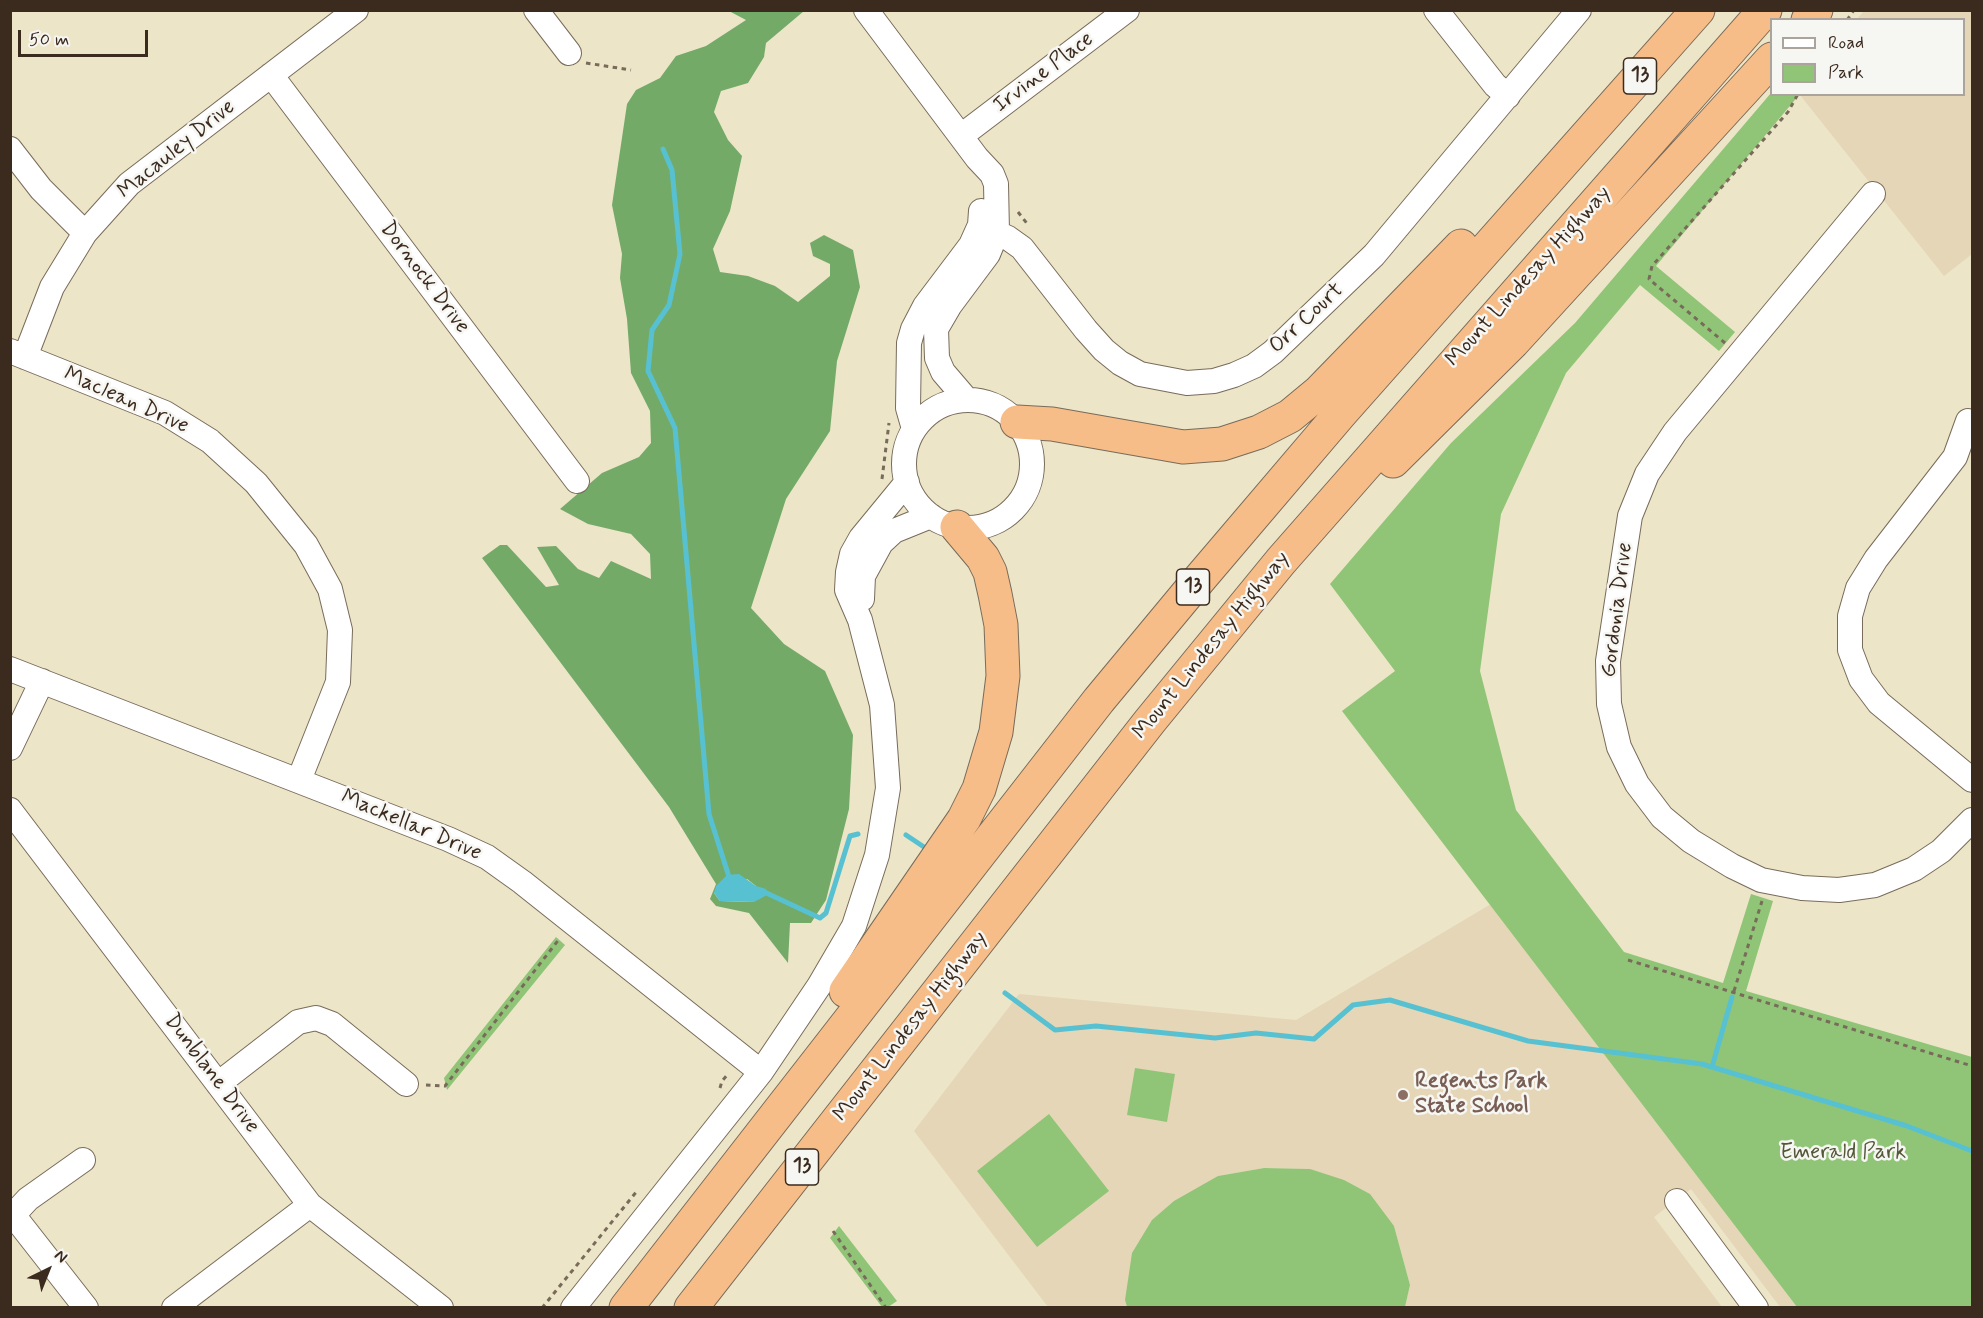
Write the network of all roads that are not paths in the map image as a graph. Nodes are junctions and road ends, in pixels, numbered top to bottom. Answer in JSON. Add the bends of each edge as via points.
{"nodes":[{"id":1,"x":356,"y":10,"type":"edge"},
{"id":2,"x":536,"y":10,"type":"edge"},
{"id":3,"x":866,"y":10,"type":"edge"},
{"id":4,"x":1127,"y":10,"type":"edge"},
{"id":5,"x":1436,"y":10,"type":"edge"},
{"id":6,"x":1579,"y":10,"type":"edge"},
{"id":7,"x":1698,"y":10,"type":"edge"},
{"id":8,"x":1765,"y":10,"type":"edge"},
{"id":9,"x":569,"y":53,"type":"road end"},
{"id":10,"x":1770,"y":61,"type":"edge"},
{"id":11,"x":271,"y":75,"type":"junction"},
{"id":12,"x":1508,"y":96,"type":"junction"},
{"id":13,"x":961,"y":136,"type":"junction"},
{"id":14,"x":1582,"y":142,"type":"junction"},
{"id":15,"x":10,"y":149,"type":"edge"},
{"id":16,"x":1873,"y":194,"type":"dead end"},
{"id":17,"x":988,"y":228,"type":"junction"},
{"id":18,"x":85,"y":232,"type":"junction"},
{"id":19,"x":18,"y":354,"type":"edge"},
{"id":20,"x":967,"y":400,"type":"junction"},
{"id":21,"x":1968,"y":421,"type":"dead end"},
{"id":22,"x":1017,"y":422,"type":"junction"},
{"id":23,"x":914,"y":429,"type":"junction"},
{"id":24,"x":577,"y":482,"type":"dead end"},
{"id":25,"x":907,"y":482,"type":"junction"},
{"id":26,"x":944,"y":521,"type":"junction"},
{"id":27,"x":1281,"y":561,"type":"junction"},
{"id":28,"x":861,"y":620,"type":"junction"},
{"id":29,"x":10,"y":669,"type":"edge"},
{"id":30,"x":42,"y":681,"type":"junction"},
{"id":31,"x":10,"y":748,"type":"edge"},
{"id":32,"x":299,"y":780,"type":"junction"},
{"id":33,"x":1972,"y":780,"type":"edge"},
{"id":34,"x":10,"y":810,"type":"edge"},
{"id":35,"x":1972,"y":820,"type":"edge"},
{"id":36,"x":826,"y":1050,"type":"junction"},
{"id":37,"x":760,"y":1072,"type":"junction"},
{"id":38,"x":218,"y":1084,"type":"junction"},
{"id":39,"x":406,"y":1084,"type":"road end"},
{"id":40,"x":83,"y":1160,"type":"dead end"},
{"id":41,"x":1677,"y":1201,"type":"dead end"},
{"id":42,"x":310,"y":1205,"type":"junction"},
{"id":43,"x":13,"y":1212,"type":"edge"},
{"id":44,"x":177,"y":1305,"type":"edge"},
{"id":45,"x":86,"y":1308,"type":"edge"},
{"id":46,"x":441,"y":1308,"type":"edge"},
{"id":47,"x":573,"y":1308,"type":"edge"},
{"id":48,"x":626,"y":1308,"type":"edge"},
{"id":49,"x":691,"y":1308,"type":"edge"},
{"id":50,"x":1756,"y":1308,"type":"edge"}],
"edges":[{"from":1,"to":11,"type":"street","name":"Macauley Drive"},
{"from":2,"to":9,"type":"street"},
{"from":3,"to":13,"type":"street"},
{"from":4,"to":13,"type":"street","name":"Irvine Place"},
{"from":5,"to":12,"type":"street"},
{"from":6,"to":12,"type":"street","name":"Orr Court"},
{"from":7,"to":14,"type":"highway","number":"13"},
{"from":8,"to":27,"type":"highway","name":"Mount Lindesay Highway","number":"13"},
{"from":10,"to":27,"type":"highway","via":[[1513,342],[1324,532]]},
{"from":11,"to":18,"type":"street","name":"Macauley Drive","via":[[129,184]]},
{"from":11,"to":24,"type":"street","name":"Dornock Drive"},
{"from":12,"to":17,"type":"street","name":"Orr Court","via":[[1374,255],[1295,333],[1254,366],[1214,381],[1163,380],[1120,363],[1086,330],[1022,248]]},
{"from":13,"to":17,"type":"street","via":[[977,158]]},
{"from":14,"to":22,"type":"highway","via":[[1530,175],[1319,392],[1290,416],[1266,429],[1222,444],[1183,447],[1052,424]]},
{"from":14,"to":36,"type":"highway","number":"13","via":[[1340,414],[1197,582],[1099,700]]},
{"from":15,"to":18,"type":"street","via":[[41,189]]},
{"from":16,"to":35,"type":"street","name":"Gordonia Drive","via":[[1675,432],[1647,474],[1630,516],[1608,661],[1609,704],[1619,747],[1637,784],[1662,817],[1691,841],[1761,880],[1839,890],[1875,885],[1914,869],[1941,851]]},
{"from":17,"to":20,"type":"street","via":[[988,254],[936,329],[937,358],[943,372]]},
{"from":17,"to":23,"type":"street","via":[[925,306],[913,328],[909,343],[908,408]]},
{"from":18,"to":19,"type":"street","name":"Macauley Drive"},
{"from":19,"to":32,"type":"street","name":"Maclean Drive","via":[[165,413],[210,441],[256,483],[306,545],[330,589],[340,630],[338,682]]},
{"from":20,"to":22,"type":"street","via":[[986,402]]},
{"from":20,"to":23,"type":"street","via":[[937,407]]},
{"from":21,"to":33,"type":"street","via":[[1955,457],[1858,588],[1850,616],[1850,650],[1861,679],[1879,703]]},
{"from":22,"to":26,"type":"street","via":[[1026,437],[1032,462],[1028,488],[1019,503],[1007,516],[991,524],[974,528]]},
{"from":23,"to":25,"type":"street","via":[[906,445]]},
{"from":25,"to":26,"type":"street","via":[[916,501]]},
{"from":25,"to":28,"type":"street","via":[[852,554],[847,590]]},
{"from":26,"to":28,"type":"street","via":[[894,531],[871,558],[863,576]]},
{"from":26,"to":36,"type":"highway","via":[[983,558],[990,572],[1001,625],[1003,676],[996,732],[979,789],[964,819],[837,1004]]},
{"from":27,"to":49,"type":"highway","name":"Mount Lindesay Highway","number":"13","via":[[1150,721]]},
{"from":28,"to":37,"type":"street","via":[[882,705],[886,749],[888,788],[877,855],[854,926]]},
{"from":29,"to":30,"type":"street","name":"Mackellar Drive"},
{"from":30,"to":31,"type":"street"},
{"from":30,"to":32,"type":"street","name":"Mackellar Drive"},
{"from":32,"to":37,"type":"street","name":"Mackellar Drive","via":[[487,857]]},
{"from":34,"to":38,"type":"street","name":"Dunblane Drive"},
{"from":36,"to":48,"type":"highway","number":"13"},
{"from":37,"to":47,"type":"street"},
{"from":38,"to":39,"type":"street","via":[[298,1022],[316,1018],[332,1024]]},
{"from":38,"to":42,"type":"street","name":"Dunblane Drive"},
{"from":40,"to":43,"type":"street"},
{"from":41,"to":50,"type":"street"},
{"from":42,"to":44,"type":"street"},
{"from":42,"to":46,"type":"street","name":"Dunblane Drive"},
{"from":43,"to":45,"type":"street"}]}
